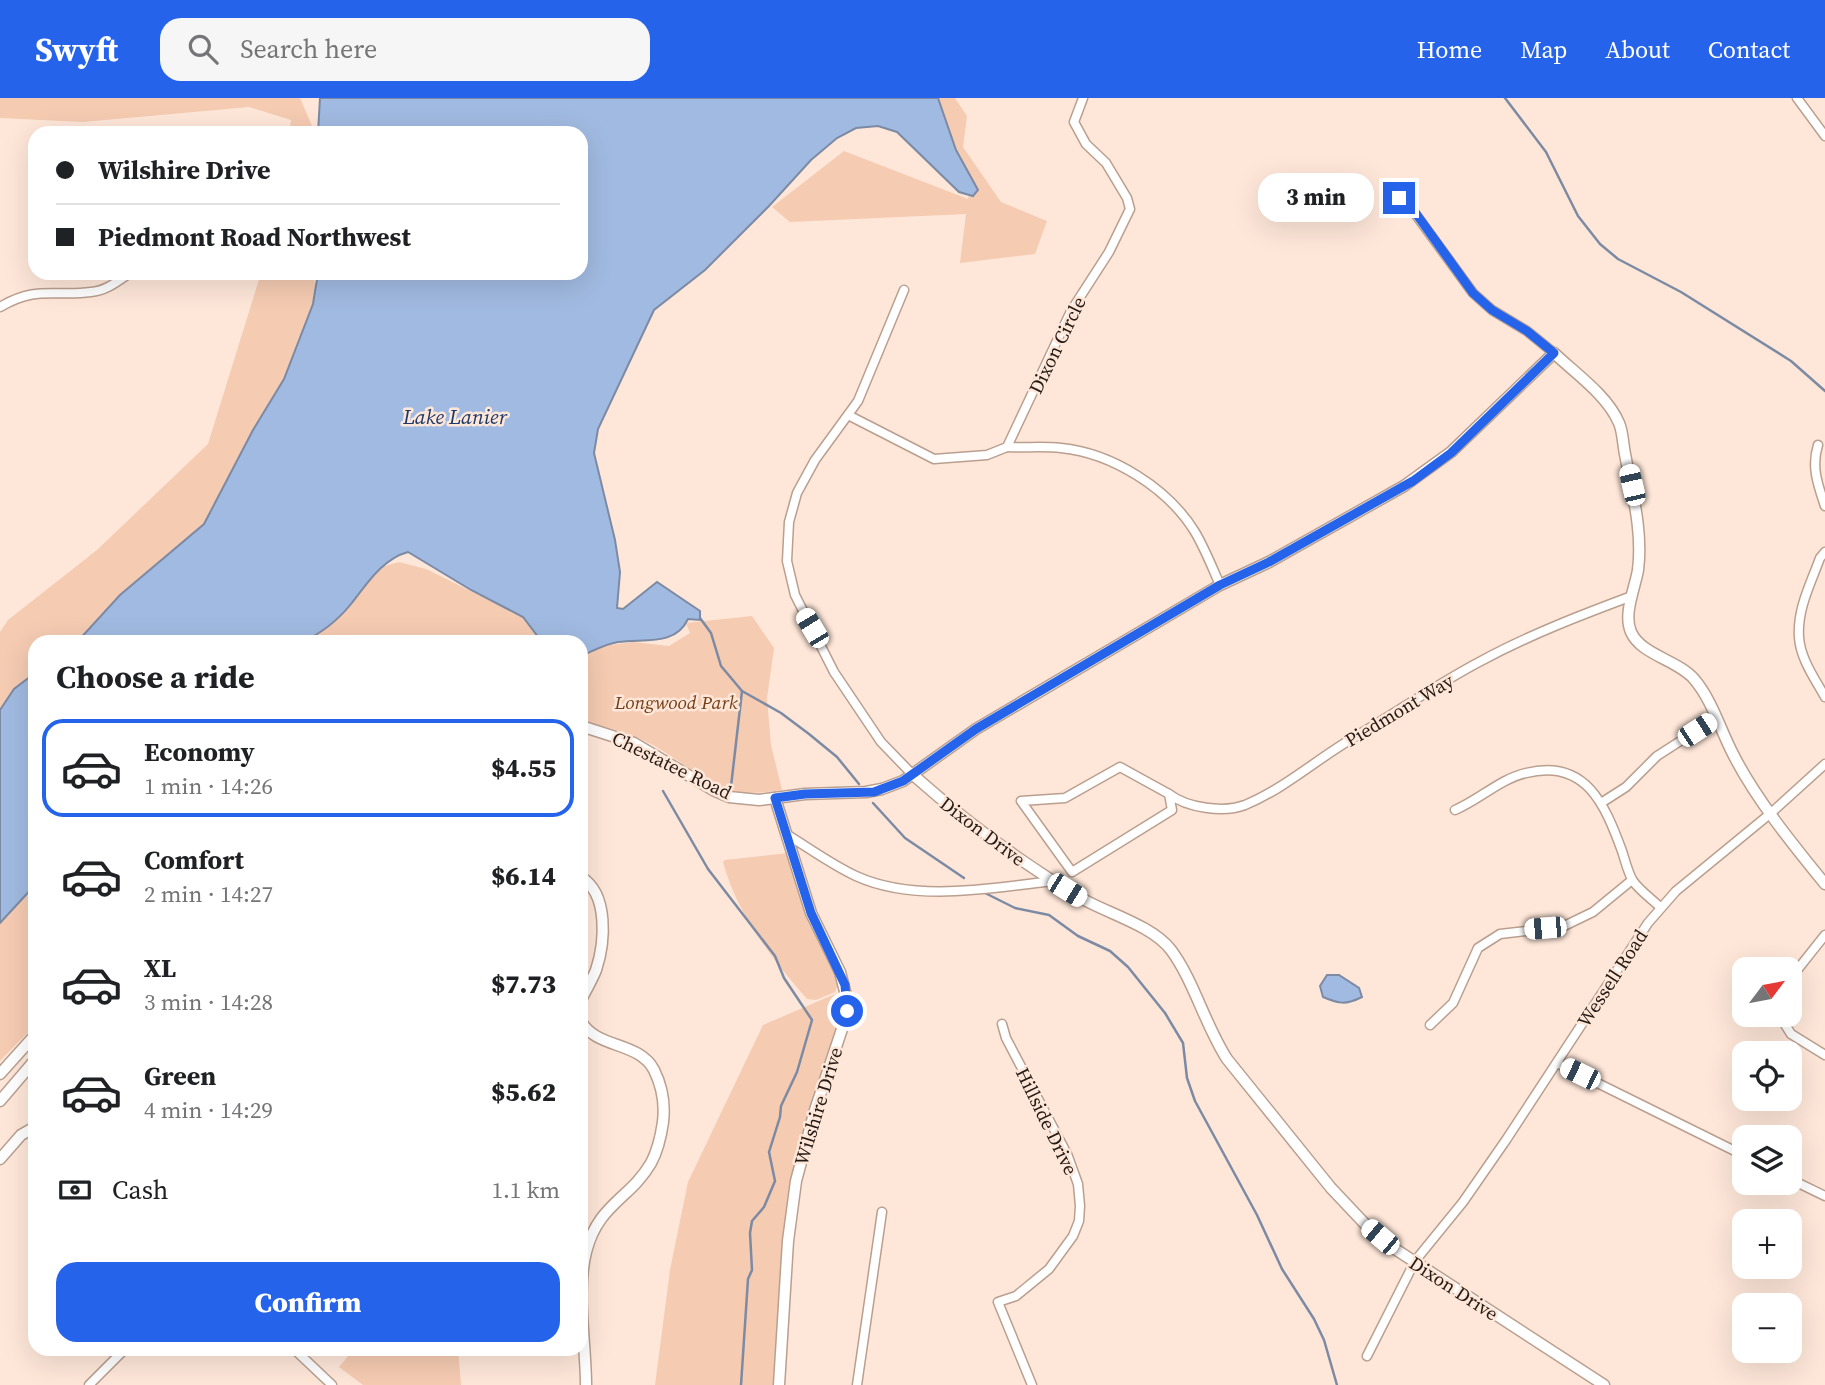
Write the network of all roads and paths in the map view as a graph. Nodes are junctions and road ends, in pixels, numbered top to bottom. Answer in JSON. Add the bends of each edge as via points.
{"nodes":[{"id":1,"x":1083,"y":98,"type":"edge"},
{"id":2,"x":1797,"y":98,"type":"edge"},
{"id":3,"x":1825,"y":136,"type":"edge"},
{"id":4,"x":1386,"y":188,"type":"dead end"},
{"id":5,"x":117,"y":280,"type":"edge"},
{"id":6,"x":904,"y":290,"type":"dead end"},
{"id":7,"x":0,"y":307,"type":"edge"},
{"id":8,"x":1554,"y":353,"type":"junction"},
{"id":9,"x":848,"y":415,"type":"junction"},
{"id":10,"x":1818,"y":445,"type":"dead end"},
{"id":11,"x":1007,"y":447,"type":"junction"},
{"id":12,"x":1825,"y":506,"type":"edge"},
{"id":13,"x":1825,"y":552,"type":"edge"},
{"id":14,"x":1220,"y":585,"type":"junction"},
{"id":15,"x":1632,"y":596,"type":"junction"},
{"id":16,"x":1825,"y":697,"type":"edge"},
{"id":17,"x":1716,"y":718,"type":"junction"},
{"id":18,"x":588,"y":728,"type":"edge"},
{"id":19,"x":1825,"y":764,"type":"edge"},
{"id":20,"x":912,"y":774,"type":"junction"},
{"id":21,"x":1169,"y":794,"type":"junction"},
{"id":22,"x":775,"y":798,"type":"junction"},
{"id":23,"x":1601,"y":803,"type":"junction"},
{"id":24,"x":1455,"y":810,"type":"dead end"},
{"id":25,"x":1771,"y":813,"type":"junction"},
{"id":26,"x":786,"y":835,"type":"junction"},
{"id":27,"x":1632,"y":880,"type":"junction"},
{"id":28,"x":1054,"y":881,"type":"junction"},
{"id":29,"x":588,"y":883,"type":"edge"},
{"id":30,"x":1825,"y":884,"type":"edge"},
{"id":31,"x":1660,"y":907,"type":"junction"},
{"id":32,"x":1825,"y":936,"type":"edge"},
{"id":33,"x":1802,"y":964,"type":"edge"},
{"id":34,"x":588,"y":986,"type":"edge"},
{"id":35,"x":1002,"y":1024,"type":"dead end"},
{"id":36,"x":1430,"y":1025,"type":"dead end"},
{"id":37,"x":1787,"y":1027,"type":"edge"},
{"id":38,"x":588,"y":1029,"type":"edge"},
{"id":39,"x":28,"y":1043,"type":"edge"},
{"id":40,"x":1825,"y":1055,"type":"edge"},
{"id":41,"x":1557,"y":1063,"type":"junction"},
{"id":42,"x":28,"y":1068,"type":"edge"},
{"id":43,"x":0,"y":1074,"type":"edge"},
{"id":44,"x":0,"y":1101,"type":"edge"},
{"id":45,"x":28,"y":1131,"type":"edge"},
{"id":46,"x":1732,"y":1150,"type":"edge"},
{"id":47,"x":0,"y":1159,"type":"edge"},
{"id":48,"x":1802,"y":1185,"type":"edge"},
{"id":49,"x":1825,"y":1196,"type":"edge"},
{"id":50,"x":882,"y":1212,"type":"dead end"},
{"id":51,"x":588,"y":1248,"type":"edge"},
{"id":52,"x":1415,"y":1261,"type":"junction"},
{"id":53,"x":118,"y":1356,"type":"edge"},
{"id":54,"x":301,"y":1356,"type":"edge"},
{"id":55,"x":584,"y":1356,"type":"edge"},
{"id":56,"x":1367,"y":1356,"type":"dead end"},
{"id":57,"x":89,"y":1385,"type":"edge"},
{"id":58,"x":332,"y":1385,"type":"edge"},
{"id":59,"x":586,"y":1385,"type":"edge"},
{"id":60,"x":779,"y":1385,"type":"edge"},
{"id":61,"x":856,"y":1385,"type":"edge"},
{"id":62,"x":1032,"y":1385,"type":"edge"},
{"id":63,"x":1604,"y":1385,"type":"edge"}],
"edges":[{"from":1,"to":11,"type":"street","name":"Dixon Circle","via":[[1074,122],[1086,144],[1106,163],[1130,209],[1071,311]]},
{"from":2,"to":3,"type":"street"},
{"from":4,"to":8,"type":"street","via":[[1412,208],[1473,293]]},
{"from":5,"to":7,"type":"street","via":[[99,290],[40,292]]},
{"from":6,"to":9,"type":"street","name":"Dixon Drive"},
{"from":8,"to":14,"type":"street","name":"Chestatee Road","via":[[1451,453],[1413,481]]},
{"from":8,"to":15,"type":"street","via":[[1600,396],[1619,424],[1635,498],[1638,569]]},
{"from":9,"to":11,"type":"street","via":[[934,459],[987,456]]},
{"from":9,"to":20,"type":"street","name":"Dixon Drive","via":[[797,493],[789,522],[787,561],[803,612],[856,708]]},
{"from":10,"to":12,"type":"street","via":[[1814,472]]},
{"from":11,"to":14,"type":"street","via":[[1062,448],[1115,462],[1138,475],[1193,528]]},
{"from":13,"to":16,"type":"street","via":[[1802,606],[1799,638]]},
{"from":14,"to":20,"type":"street","name":"Chestatee Road","via":[[976,729]]},
{"from":15,"to":17,"type":"street","via":[[1631,633],[1648,650],[1684,668],[1704,692]]},
{"from":15,"to":21,"type":"street","name":"Piedmont Way","via":[[1483,660],[1245,805],[1211,809]]},
{"from":17,"to":23,"type":"street","via":[[1657,756],[1626,787]]},
{"from":17,"to":25,"type":"street","via":[[1733,756]]},
{"from":18,"to":22,"type":"street","name":"Chestatee Road","via":[[634,743],[729,797]]},
{"from":19,"to":25,"type":"street","name":"Wessell Road"},
{"from":20,"to":22,"type":"street","name":"Chestatee Road","via":[[874,792]]},
{"from":20,"to":28,"type":"street","name":"Dixon Drive","via":[[959,816]]},
{"from":21,"to":21,"type":"street","name":"Piedmont Way","via":[[1121,767],[1065,799],[1021,801],[1072,872],[1172,810]]},
{"from":22,"to":26,"type":"street","name":"Wilshire Drive"},
{"from":23,"to":24,"type":"street","via":[[1584,781],[1545,771],[1525,773]]},
{"from":23,"to":27,"type":"street"},
{"from":25,"to":30,"type":"street"},
{"from":25,"to":31,"type":"street","name":"Wessell Road"},
{"from":26,"to":28,"type":"street","via":[[857,876],[895,887],[950,892]]},
{"from":26,"to":60,"type":"street","name":"Wilshire Drive","via":[[818,933],[840,972],[847,999],[796,1181]]},
{"from":27,"to":31,"type":"street"},
{"from":27,"to":36,"type":"street","via":[[1593,912],[1563,927],[1500,934],[1478,948],[1453,1003]]},
{"from":28,"to":52,"type":"street","name":"Dixon Drive","via":[[1144,929],[1171,950],[1215,1040],[1245,1082],[1339,1197],[1365,1224]]},
{"from":29,"to":34,"type":"street","via":[[601,911],[602,938]]},
{"from":31,"to":41,"type":"street","name":"Wessell Road"},
{"from":32,"to":33,"type":"street"},
{"from":35,"to":62,"type":"street","name":"Hillside Drive","via":[[1078,1184],[1079,1221],[1073,1236],[1049,1269],[1016,1296],[998,1302]]},
{"from":37,"to":40,"type":"street"},
{"from":38,"to":51,"type":"street","via":[[649,1062],[660,1086],[664,1114],[650,1165],[606,1211]]},
{"from":39,"to":43,"type":"street"},
{"from":41,"to":46,"type":"street"},
{"from":41,"to":52,"type":"street","name":"Wessell Road","via":[[1462,1202]]},
{"from":42,"to":44,"type":"street"},
{"from":45,"to":47,"type":"street"},
{"from":48,"to":49,"type":"street"},
{"from":50,"to":61,"type":"street"},
{"from":52,"to":56,"type":"street","name":"Wessell Road"},
{"from":52,"to":63,"type":"street","name":"Dixon Drive"},
{"from":53,"to":57,"type":"street"},
{"from":54,"to":58,"type":"street"},
{"from":55,"to":59,"type":"street"}]}
